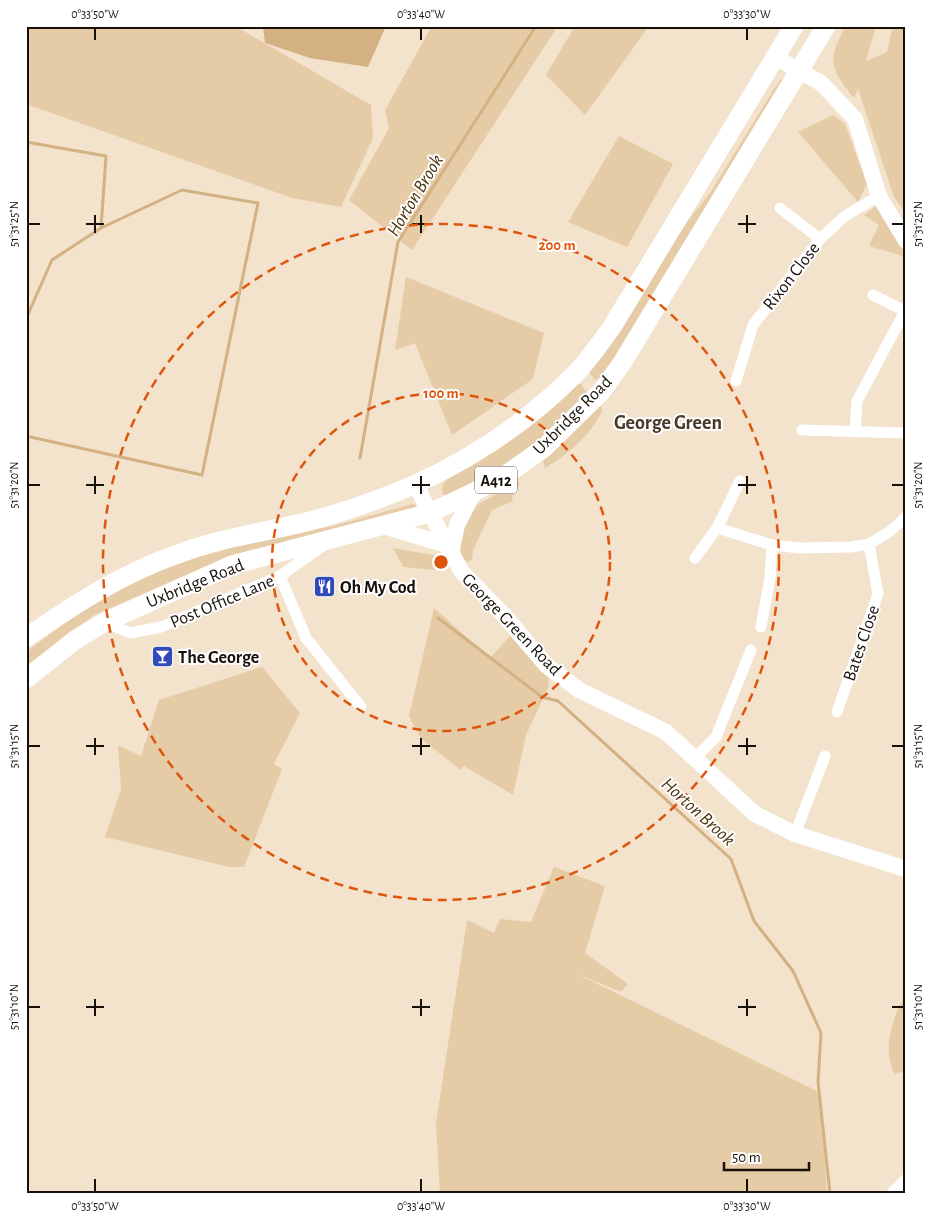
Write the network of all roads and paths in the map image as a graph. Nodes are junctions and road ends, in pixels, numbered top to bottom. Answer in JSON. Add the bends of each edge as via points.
{"nodes":[{"id":1,"x":794,"y":26,"type":"edge"},
{"id":2,"x":826,"y":26,"type":"edge"},
{"id":3,"x":776,"y":56,"type":"junction"},
{"id":4,"x":799,"y":70,"type":"junction"},
{"id":5,"x":879,"y":196,"type":"junction"},
{"id":6,"x":780,"y":208,"type":"dead end"},
{"id":7,"x":820,"y":240,"type":"junction"},
{"id":8,"x":906,"y":241,"type":"edge"},
{"id":9,"x":873,"y":295,"type":"dead end"},
{"id":10,"x":736,"y":381,"type":"dead end"},
{"id":11,"x":802,"y":430,"type":"dead end"},
{"id":12,"x":855,"y":432,"type":"junction"},
{"id":13,"x":906,"y":433,"type":"edge"},
{"id":14,"x":740,"y":481,"type":"dead end"},
{"id":15,"x":415,"y":484,"type":"junction"},
{"id":16,"x":474,"y":492,"type":"junction"},
{"id":17,"x":430,"y":513,"type":"junction"},
{"id":18,"x":906,"y":518,"type":"edge"},
{"id":19,"x":383,"y":526,"type":"junction"},
{"id":20,"x":717,"y":528,"type":"junction"},
{"id":21,"x":331,"y":540,"type":"junction"},
{"id":22,"x":870,"y":544,"type":"junction"},
{"id":23,"x":772,"y":545,"type":"junction"},
{"id":24,"x":449,"y":549,"type":"junction"},
{"id":25,"x":695,"y":558,"type":"dead end"},
{"id":26,"x":280,"y":576,"type":"junction"},
{"id":27,"x":105,"y":622,"type":"junction"},
{"id":28,"x":761,"y":627,"type":"dead end"},
{"id":29,"x":26,"y":638,"type":"edge"},
{"id":30,"x":751,"y":650,"type":"dead end"},
{"id":31,"x":26,"y":679,"type":"edge"},
{"id":32,"x":361,"y":707,"type":"dead end"},
{"id":33,"x":837,"y":712,"type":"dead end"},
{"id":34,"x":826,"y":756,"type":"dead end"},
{"id":35,"x":695,"y":758,"type":"junction"},
{"id":36,"x":795,"y":834,"type":"junction"},
{"id":37,"x":906,"y":869,"type":"edge"},
{"id":38,"x":906,"y":1178,"type":"edge"},
{"id":39,"x":892,"y":1193,"type":"edge"}],
"edges":[{"from":1,"to":3,"type":"main road","name":"Uxbridge Road","number":"A412"},
{"from":2,"to":4,"type":"main road","name":"Uxbridge Road","number":"A412"},
{"from":3,"to":4,"type":"street"},
{"from":3,"to":15,"type":"main road","name":"Uxbridge Road","number":"A412","via":[[612,327],[577,371],[521,421],[479,451]]},
{"from":4,"to":5,"type":"street","via":[[822,83],[855,119]]},
{"from":4,"to":16,"type":"main road","name":"Uxbridge Road","number":"A412","via":[[662,300],[601,392],[544,448]]},
{"from":5,"to":7,"type":"street","name":"Rixon Close","via":[[845,216]]},
{"from":5,"to":8,"type":"street"},
{"from":6,"to":7,"type":"street"},
{"from":7,"to":10,"type":"street","name":"Rixon Close","via":[[753,325]]},
{"from":9,"to":12,"type":"street","via":[[905,311],[856,401]]},
{"from":11,"to":12,"type":"street"},
{"from":12,"to":13,"type":"street"},
{"from":14,"to":20,"type":"street"},
{"from":15,"to":17,"type":"street","name":"George Green Road"},
{"from":15,"to":29,"type":"main road","name":"Uxbridge Road","number":"A412","via":[[312,520],[177,554],[135,572],[68,608]]},
{"from":16,"to":17,"type":"main road","name":"Uxbridge Road","number":"A412"},
{"from":16,"to":24,"type":"street"},
{"from":17,"to":19,"type":"main road","name":"Uxbridge Road","number":"A412"},
{"from":17,"to":24,"type":"street","name":"George Green Road"},
{"from":18,"to":22,"type":"street"},
{"from":19,"to":21,"type":"main road","name":"Uxbridge Road","number":"A412"},
{"from":19,"to":24,"type":"street"},
{"from":20,"to":23,"type":"street"},
{"from":20,"to":25,"type":"street"},
{"from":21,"to":26,"type":"street","name":"Post Office Lane"},
{"from":21,"to":27,"type":"main road","name":"Uxbridge Road","number":"A412","via":[[232,565]]},
{"from":22,"to":23,"type":"street","via":[[825,548]]},
{"from":22,"to":33,"type":"street","name":"Bates Close","via":[[878,594]]},
{"from":23,"to":28,"type":"street"},
{"from":24,"to":35,"type":"street","name":"George Green Road","via":[[461,571],[546,665],[579,690],[666,732]]},
{"from":26,"to":27,"type":"street","name":"Post Office Lane","via":[[161,627],[130,633]]},
{"from":26,"to":32,"type":"street","via":[[306,638]]},
{"from":27,"to":31,"type":"main road","name":"Uxbridge Road","number":"A412","via":[[75,640]]},
{"from":30,"to":35,"type":"street","via":[[716,737]]},
{"from":34,"to":36,"type":"street"},
{"from":35,"to":36,"type":"street","name":"George Green Road","via":[[755,814]]},
{"from":36,"to":37,"type":"street","name":"George Green Road"},
{"from":38,"to":39,"type":"street"}]}
